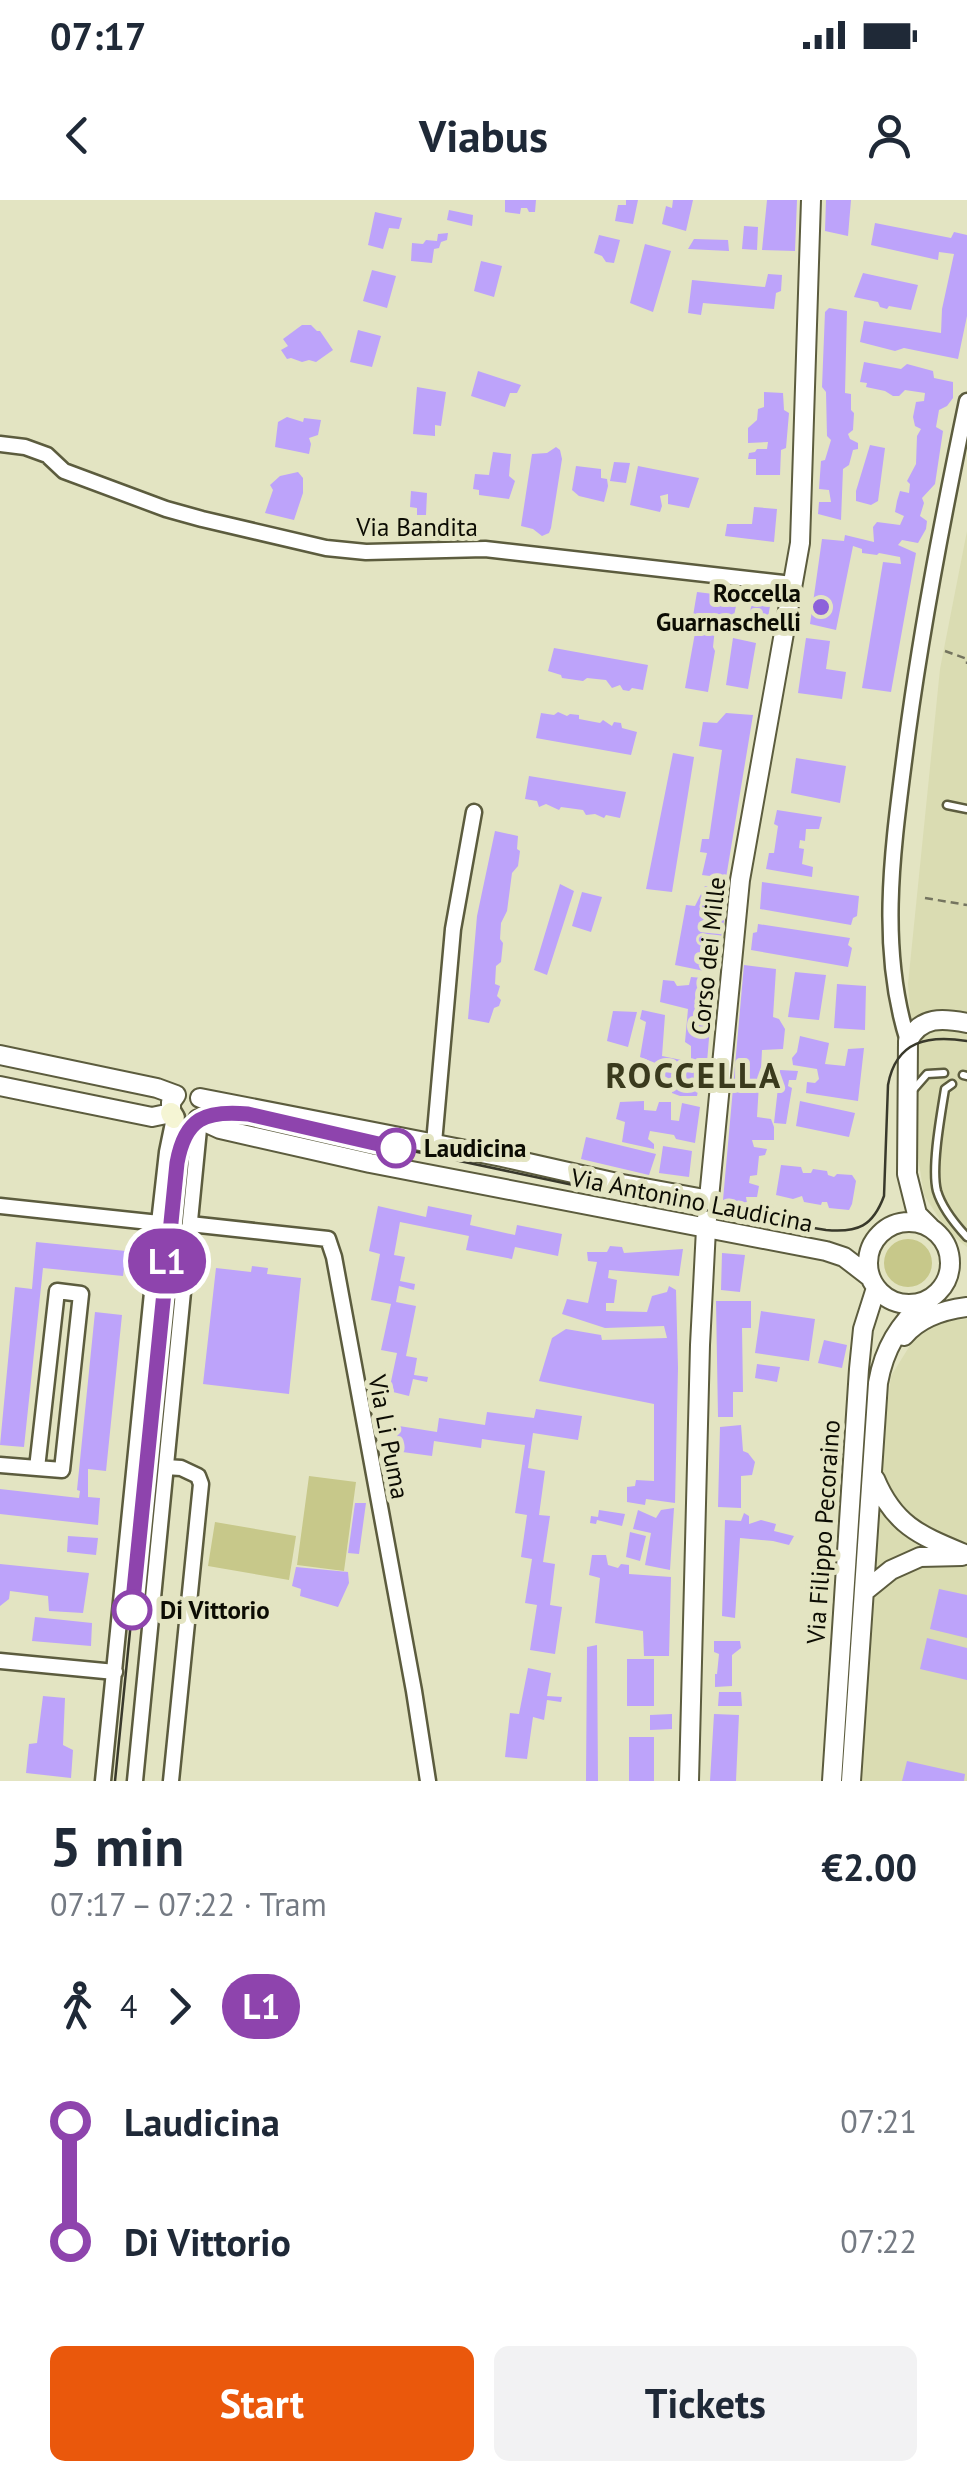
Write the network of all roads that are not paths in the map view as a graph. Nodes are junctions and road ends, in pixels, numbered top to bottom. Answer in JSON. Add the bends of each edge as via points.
{"nodes":[{"id":1,"x":811,"y":200,"type":"edge"},
{"id":2,"x":967,"y":401,"type":"edge"},
{"id":3,"x":0,"y":444,"type":"edge"},
{"id":4,"x":792,"y":584,"type":"junction"},
{"id":5,"x":947,"y":805,"type":"dead end"},
{"id":6,"x":967,"y":809,"type":"edge"},
{"id":7,"x":474,"y":812,"type":"dead end"},
{"id":8,"x":967,"y":1023,"type":"edge"},
{"id":9,"x":908,"y":1040,"type":"junction"},
{"id":10,"x":0,"y":1055,"type":"edge"},
{"id":11,"x":944,"y":1073,"type":"dead end"},
{"id":12,"x":952,"y":1084,"type":"dead end"},
{"id":13,"x":0,"y":1086,"type":"edge"},
{"id":14,"x":200,"y":1098,"type":"junction"},
{"id":15,"x":907,"y":1099,"type":"junction"},
{"id":16,"x":174,"y":1109,"type":"junction"},
{"id":17,"x":197,"y":1120,"type":"junction"},
{"id":18,"x":434,"y":1143,"type":"junction"},
{"id":19,"x":907,"y":1174,"type":"junction"},
{"id":20,"x":710,"y":1200,"type":"junction"},
{"id":21,"x":0,"y":1206,"type":"edge"},
{"id":22,"x":159,"y":1223,"type":"junction"},
{"id":23,"x":190,"y":1224,"type":"junction"},
{"id":24,"x":888,"y":1227,"type":"junction"},
{"id":25,"x":930,"y":1227,"type":"junction"},
{"id":26,"x":706,"y":1229,"type":"junction"},
{"id":27,"x":967,"y":1237,"type":"edge"},
{"id":28,"x":872,"y":1244,"type":"junction"},
{"id":29,"x":948,"y":1247,"type":"junction"},
{"id":30,"x":826,"y":1251,"type":"junction"},
{"id":31,"x":967,"y":1265,"type":"edge"},
{"id":32,"x":873,"y":1282,"type":"junction"},
{"id":33,"x":932,"y":1297,"type":"junction"},
{"id":34,"x":967,"y":1298,"type":"edge"},
{"id":35,"x":967,"y":1307,"type":"edge"},
{"id":36,"x":880,"y":1368,"type":"junction"},
{"id":37,"x":0,"y":1465,"type":"edge"},
{"id":38,"x":166,"y":1467,"type":"junction"},
{"id":39,"x":36,"y":1468,"type":"junction"},
{"id":40,"x":872,"y":1474,"type":"junction"},
{"id":41,"x":865,"y":1591,"type":"junction"},
{"id":42,"x":0,"y":1662,"type":"edge"},
{"id":43,"x":115,"y":1672,"type":"junction"},
{"id":44,"x":103,"y":1781,"type":"edge"},
{"id":45,"x":136,"y":1781,"type":"edge"},
{"id":46,"x":171,"y":1781,"type":"edge"},
{"id":47,"x":428,"y":1781,"type":"edge"},
{"id":48,"x":689,"y":1781,"type":"edge"},
{"id":49,"x":832,"y":1781,"type":"edge"},
{"id":50,"x":852,"y":1781,"type":"edge"}],
"edges":[{"from":1,"to":4,"type":"street","name":"Corso dei Mille","via":[[802,503]]},
{"from":2,"to":9,"type":"street","via":[[914,681],[892,875],[895,990]]},
{"from":3,"to":4,"type":"street","name":"Via Bandita","via":[[25,447],[64,471],[166,509],[326,548],[485,549]]},
{"from":4,"to":20,"type":"street","name":"Corso dei Mille","via":[[740,880]]},
{"from":5,"to":6,"type":"lane"},
{"from":7,"to":18,"type":"street","via":[[453,929]]},
{"from":8,"to":9,"type":"street","via":[[922,1023]]},
{"from":9,"to":15,"type":"street"},
{"from":10,"to":16,"type":"street","via":[[157,1088]]},
{"from":11,"to":15,"type":"lane","via":[[926,1074]]},
{"from":12,"to":27,"type":"lane","via":[[945,1089],[936,1187]]},
{"from":13,"to":16,"type":"street","via":[[152,1116]]},
{"from":14,"to":16,"type":"street","via":[[189,1092]]},
{"from":14,"to":17,"type":"street"},
{"from":14,"to":18,"type":"street","name":"Via Antonino Laudicina"},
{"from":15,"to":19,"type":"street"},
{"from":16,"to":17,"type":"street","via":[[185,1124]]},
{"from":16,"to":22,"type":"street"},
{"from":17,"to":23,"type":"street"},
{"from":17,"to":26,"type":"street","name":"Via Antonino Laudicina","via":[[370,1163]]},
{"from":18,"to":20,"type":"street","name":"Via Antonino Laudicina"},
{"from":19,"to":24,"type":"street"},
{"from":19,"to":25,"type":"street","via":[[917,1214]]},
{"from":20,"to":26,"type":"street","name":"Corso dei Mille"},
{"from":21,"to":22,"type":"street"},
{"from":22,"to":43,"type":"street"},
{"from":23,"to":38,"type":"street"},
{"from":23,"to":47,"type":"street","name":"Via Li Puma","via":[[328,1239]]},
{"from":24,"to":25,"type":"street","via":[[909,1221]]},
{"from":24,"to":28,"type":"street"},
{"from":25,"to":29,"type":"street"},
{"from":26,"to":30,"type":"street","name":"Via Antonino Laudicina"},
{"from":26,"to":48,"type":"street","name":"Corso dei Mille"},
{"from":28,"to":30,"type":"street"},
{"from":28,"to":32,"type":"street"},
{"from":29,"to":31,"type":"street"},
{"from":29,"to":33,"type":"street","via":[[948,1279]]},
{"from":30,"to":32,"type":"street"},
{"from":32,"to":33,"type":"street","via":[[898,1303]]},
{"from":32,"to":49,"type":"street","name":"Via Filippo Pecoraino","via":[[859,1369]]},
{"from":33,"to":34,"type":"street"},
{"from":33,"to":36,"type":"street","name":"Via Filippo Pecoraino","via":[[906,1318]]},
{"from":35,"to":36,"type":"street","via":[[913,1325]]},
{"from":36,"to":40,"type":"street","name":"Via Filippo Pecoraino"},
{"from":37,"to":39,"type":"street"},
{"from":38,"to":45,"type":"street"},
{"from":38,"to":46,"type":"street","via":[[182,1468],[201,1484]]},
{"from":39,"to":39,"type":"street","via":[[62,1470],[81,1294],[57,1290]]},
{"from":40,"to":41,"type":"street","name":"Via Filippo Pecoraino"},
{"from":40,"to":41,"type":"street","via":[[899,1520],[967,1556],[920,1557]]},
{"from":41,"to":50,"type":"street","name":"Via Filippo Pecoraino"},
{"from":42,"to":43,"type":"street"},
{"from":43,"to":44,"type":"street"}]}
